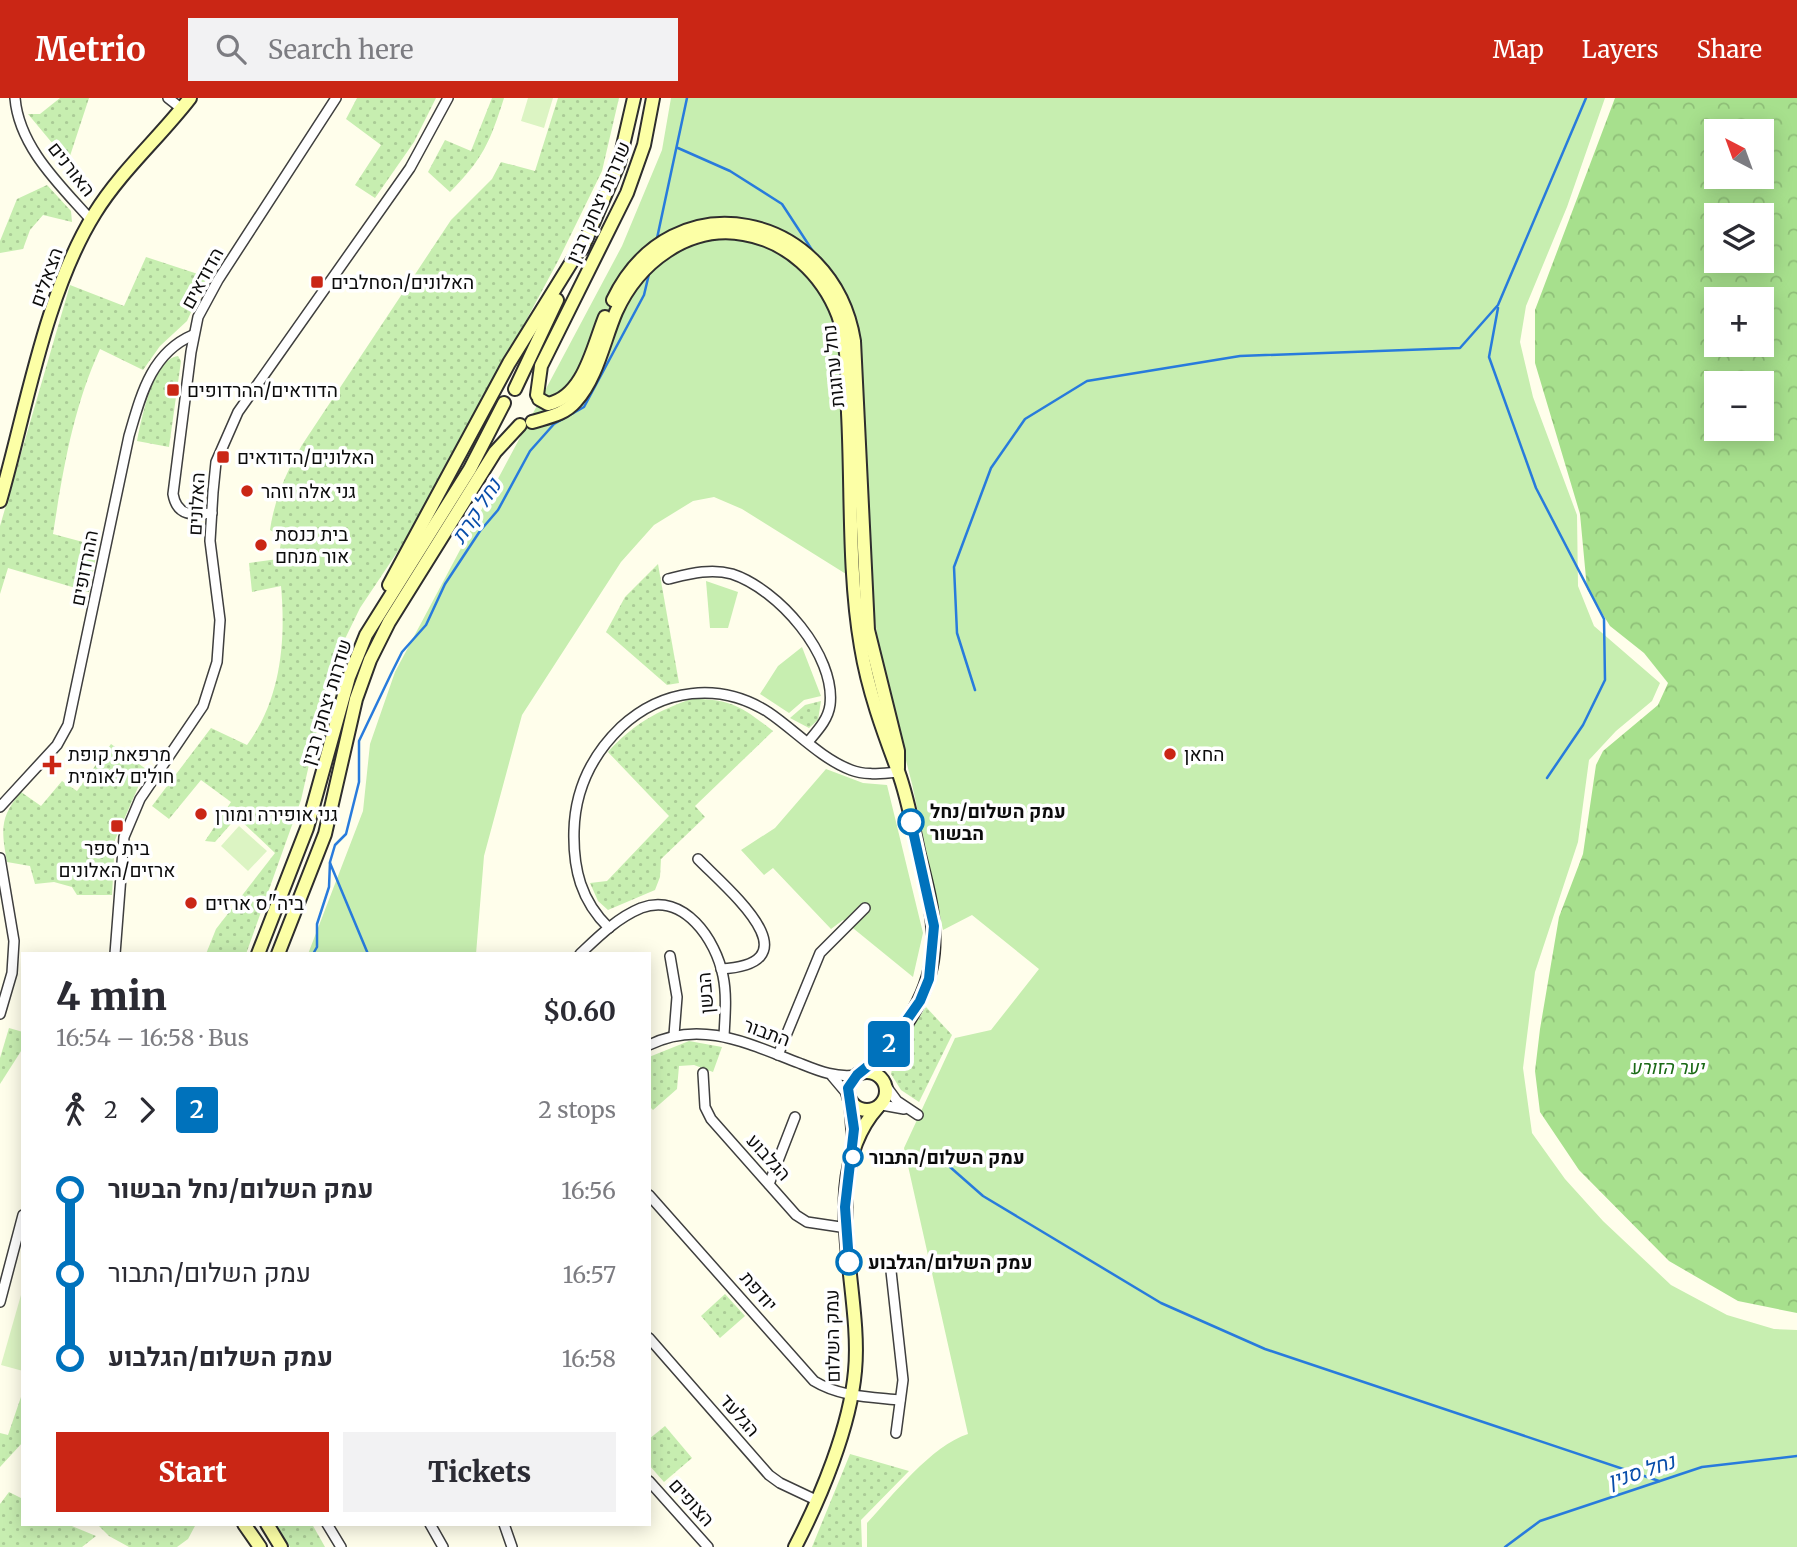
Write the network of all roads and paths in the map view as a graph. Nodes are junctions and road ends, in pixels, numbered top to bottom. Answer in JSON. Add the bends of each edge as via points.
{"nodes":[{"id":1,"x":15,"y":98,"type":"edge"},
{"id":2,"x":168,"y":98,"type":"edge"},
{"id":3,"x":190,"y":98,"type":"edge"},
{"id":4,"x":337,"y":98,"type":"edge"},
{"id":5,"x":448,"y":98,"type":"edge"},
{"id":6,"x":634,"y":98,"type":"edge"},
{"id":7,"x":653,"y":98,"type":"edge"},
{"id":8,"x":181,"y":109,"type":"junction"},
{"id":9,"x":91,"y":220,"type":"junction"},
{"id":10,"x":584,"y":242,"type":"junction"},
{"id":11,"x":194,"y":335,"type":"junction"},
{"id":12,"x":515,"y":390,"type":"junction"},
{"id":13,"x":538,"y":397,"type":"junction"},
{"id":14,"x":504,"y":403,"type":"junction"},
{"id":15,"x":526,"y":424,"type":"junction"},
{"id":16,"x":0,"y":501,"type":"edge"},
{"id":17,"x":212,"y":513,"type":"junction"},
{"id":18,"x":668,"y":579,"type":"dead end"},
{"id":19,"x":366,"y":635,"type":"junction"},
{"id":20,"x":808,"y":743,"type":"junction"},
{"id":21,"x":899,"y":772,"type":"junction"},
{"id":22,"x":0,"y":807,"type":"edge"},
{"id":23,"x":0,"y":858,"type":"edge"},
{"id":24,"x":698,"y":859,"type":"dead end"},
{"id":25,"x":865,"y":908,"type":"dead end"},
{"id":26,"x":609,"y":928,"type":"junction"},
{"id":27,"x":115,"y":952,"type":"edge"},
{"id":28,"x":259,"y":952,"type":"edge"},
{"id":29,"x":279,"y":952,"type":"edge"},
{"id":30,"x":582,"y":952,"type":"edge"},
{"id":31,"x":670,"y":956,"type":"dead end"},
{"id":32,"x":721,"y":969,"type":"junction"},
{"id":33,"x":0,"y":1014,"type":"edge"},
{"id":34,"x":674,"y":1035,"type":"junction"},
{"id":35,"x":724,"y":1035,"type":"junction"},
{"id":36,"x":651,"y":1044,"type":"edge"},
{"id":37,"x":889,"y":1045,"type":"junction"},
{"id":38,"x":778,"y":1055,"type":"junction"},
{"id":39,"x":703,"y":1073,"type":"dead end"},
{"id":40,"x":860,"y":1074,"type":"junction"},
{"id":41,"x":830,"y":1075,"type":"junction"},
{"id":42,"x":884,"y":1082,"type":"junction"},
{"id":43,"x":849,"y":1099,"type":"junction"},
{"id":44,"x":880,"y":1106,"type":"junction"},
{"id":45,"x":795,"y":1117,"type":"dead end"},
{"id":46,"x":853,"y":1156,"type":"junction"},
{"id":47,"x":769,"y":1184,"type":"junction"},
{"id":48,"x":651,"y":1197,"type":"edge"},
{"id":49,"x":21,"y":1223,"type":"edge"},
{"id":50,"x":846,"y":1228,"type":"junction"},
{"id":51,"x":890,"y":1262,"type":"dead end"},
{"id":52,"x":0,"y":1302,"type":"edge"},
{"id":53,"x":651,"y":1340,"type":"edge"},
{"id":54,"x":852,"y":1395,"type":"junction"},
{"id":55,"x":900,"y":1400,"type":"junction"},
{"id":56,"x":896,"y":1433,"type":"dead end"},
{"id":57,"x":651,"y":1483,"type":"edge"},
{"id":58,"x":816,"y":1500,"type":"junction"},
{"id":59,"x":245,"y":1526,"type":"edge"},
{"id":60,"x":268,"y":1526,"type":"edge"},
{"id":61,"x":328,"y":1526,"type":"edge"},
{"id":62,"x":431,"y":1526,"type":"edge"},
{"id":63,"x":505,"y":1526,"type":"edge"},
{"id":64,"x":260,"y":1547,"type":"edge"},
{"id":65,"x":281,"y":1547,"type":"edge"},
{"id":66,"x":341,"y":1547,"type":"edge"},
{"id":67,"x":443,"y":1547,"type":"edge"},
{"id":68,"x":512,"y":1547,"type":"edge"},
{"id":69,"x":708,"y":1547,"type":"edge"},
{"id":70,"x":795,"y":1547,"type":"edge"}],
"edges":[{"from":1,"to":9,"type":"street","name":"האורנים","via":[[20,122],[39,158]]},
{"from":2,"to":8,"type":"street"},
{"from":3,"to":8,"type":"street","name":"הצאלים"},
{"from":4,"to":11,"type":"street","name":"הדודאים","via":[[212,290]]},
{"from":5,"to":17,"type":"street","name":"האלונים","via":[[410,168],[239,412],[216,462]]},
{"from":6,"to":10,"type":"street","name":"שדרות יצחק רבין","via":[[619,163]]},
{"from":7,"to":13,"type":"street","name":"שדרות יצחק רבין","via":[[644,145],[627,193],[541,366]]},
{"from":8,"to":9,"type":"street","name":"הצאלים"},
{"from":9,"to":16,"type":"street","name":"הצאלים","via":[[60,290]]},
{"from":10,"to":12,"type":"street","name":"שדרות יצחק רבין"},
{"from":10,"to":19,"type":"street","via":[[509,363],[393,576]]},
{"from":11,"to":17,"type":"street","name":"הדודאים","via":[[173,494],[175,505],[189,515]]},
{"from":11,"to":22,"type":"street","name":"ההרדופים","via":[[164,353],[140,399],[68,725],[57,745]]},
{"from":12,"to":13,"type":"street","via":[[527,388]]},
{"from":12,"to":14,"type":"street"},
{"from":13,"to":15,"type":"street","via":[[540,413]]},
{"from":13,"to":21,"type":"street","name":"נחל ערוגות","via":[[548,404],[569,394],[621,284],[671,238],[696,227],[735,222],[775,233],[810,257],[838,291],[852,329],[868,631],[898,751]]},
{"from":14,"to":15,"type":"street","via":[[506,415]]},
{"from":14,"to":19,"type":"street","name":"שדרות יצחק רבין","via":[[466,477]]},
{"from":15,"to":21,"type":"street","name":"נחל ערוגות","via":[[558,414],[576,401],[626,292],[647,267],[674,246],[709,234],[743,233],[778,246],[804,264],[832,301],[845,343],[858,626],[882,727]]},
{"from":15,"to":29,"type":"street","name":"שדרות יצחק רבין","via":[[495,452],[370,660],[355,699],[325,834]]},
{"from":17,"to":27,"type":"street","name":"האלונים","via":[[218,662],[202,706],[140,799],[124,837]]},
{"from":18,"to":20,"type":"street","via":[[712,571],[733,575],[772,599],[799,623],[816,648],[829,691],[825,719]]},
{"from":19,"to":28,"type":"street","name":"שדרות יצחק רבין","via":[[349,677],[307,828]]},
{"from":20,"to":21,"type":"street","via":[[852,771]]},
{"from":20,"to":26,"type":"street","via":[[744,700],[698,691],[650,705],[607,740],[579,790],[573,845],[578,882]]},
{"from":21,"to":37,"type":"street","name":"נחל ערוגות","via":[[930,897],[933,953],[920,1001]]},
{"from":23,"to":33,"type":"street","via":[[14,941],[12,973]]},
{"from":24,"to":32,"type":"street","via":[[765,934],[761,956],[738,968]]},
{"from":25,"to":38,"type":"street","via":[[820,953]]},
{"from":26,"to":30,"type":"street","name":"הבשן"},
{"from":26,"to":32,"type":"street","name":"הבשן","via":[[644,907],[675,908],[701,928]]},
{"from":31,"to":34,"type":"street","via":[[677,997]]},
{"from":32,"to":35,"type":"street","name":"הבשן"},
{"from":34,"to":35,"type":"street","name":"התבור"},
{"from":34,"to":36,"type":"street","name":"התבור"},
{"from":35,"to":38,"type":"street","name":"התבור"},
{"from":37,"to":40,"type":"street","name":"נחל ערוגות"},
{"from":37,"to":42,"type":"street","name":"נחל ערוגות"},
{"from":38,"to":41,"type":"street","name":"התבור"},
{"from":39,"to":47,"type":"street","name":"הגלבוע","via":[[705,1107],[711,1119]]},
{"from":40,"to":41,"type":"street","name":"התבור"},
{"from":40,"to":42,"type":"street","via":[[876,1074]]},
{"from":40,"to":43,"type":"street","via":[[850,1082]]},
{"from":41,"to":43,"type":"street","name":"התבור"},
{"from":42,"to":44,"type":"street"},
{"from":42,"to":44,"type":"street","via":[[913,1113]]},
{"from":43,"to":44,"type":"street","via":[[863,1111]]},
{"from":43,"to":46,"type":"street","name":"עמק השלום"},
{"from":44,"to":46,"type":"street","name":"עמק השלום","via":[[862,1127]]},
{"from":45,"to":47,"type":"street"},
{"from":46,"to":50,"type":"street","name":"עמק השלום"},
{"from":47,"to":50,"type":"street","name":"הגלבוע","via":[[807,1222]]},
{"from":48,"to":54,"type":"street","name":"יודפת","via":[[803,1371],[826,1388]]},
{"from":49,"to":52,"type":"street"},
{"from":50,"to":54,"type":"street","name":"עמק השלום","via":[[855,1333]]},
{"from":51,"to":55,"type":"street","via":[[902,1355]]},
{"from":53,"to":58,"type":"street","name":"הגלעד","via":[[769,1475]]},
{"from":54,"to":55,"type":"street","name":"יודפת"},
{"from":54,"to":58,"type":"street","name":"עמק השלום"},
{"from":55,"to":56,"type":"street"},
{"from":57,"to":69,"type":"street","name":"הצופים"},
{"from":58,"to":70,"type":"street","name":"עמק השלום"},
{"from":59,"to":64,"type":"street"},
{"from":60,"to":65,"type":"street"},
{"from":61,"to":66,"type":"street"},
{"from":62,"to":67,"type":"street"},
{"from":63,"to":68,"type":"street"}]}
